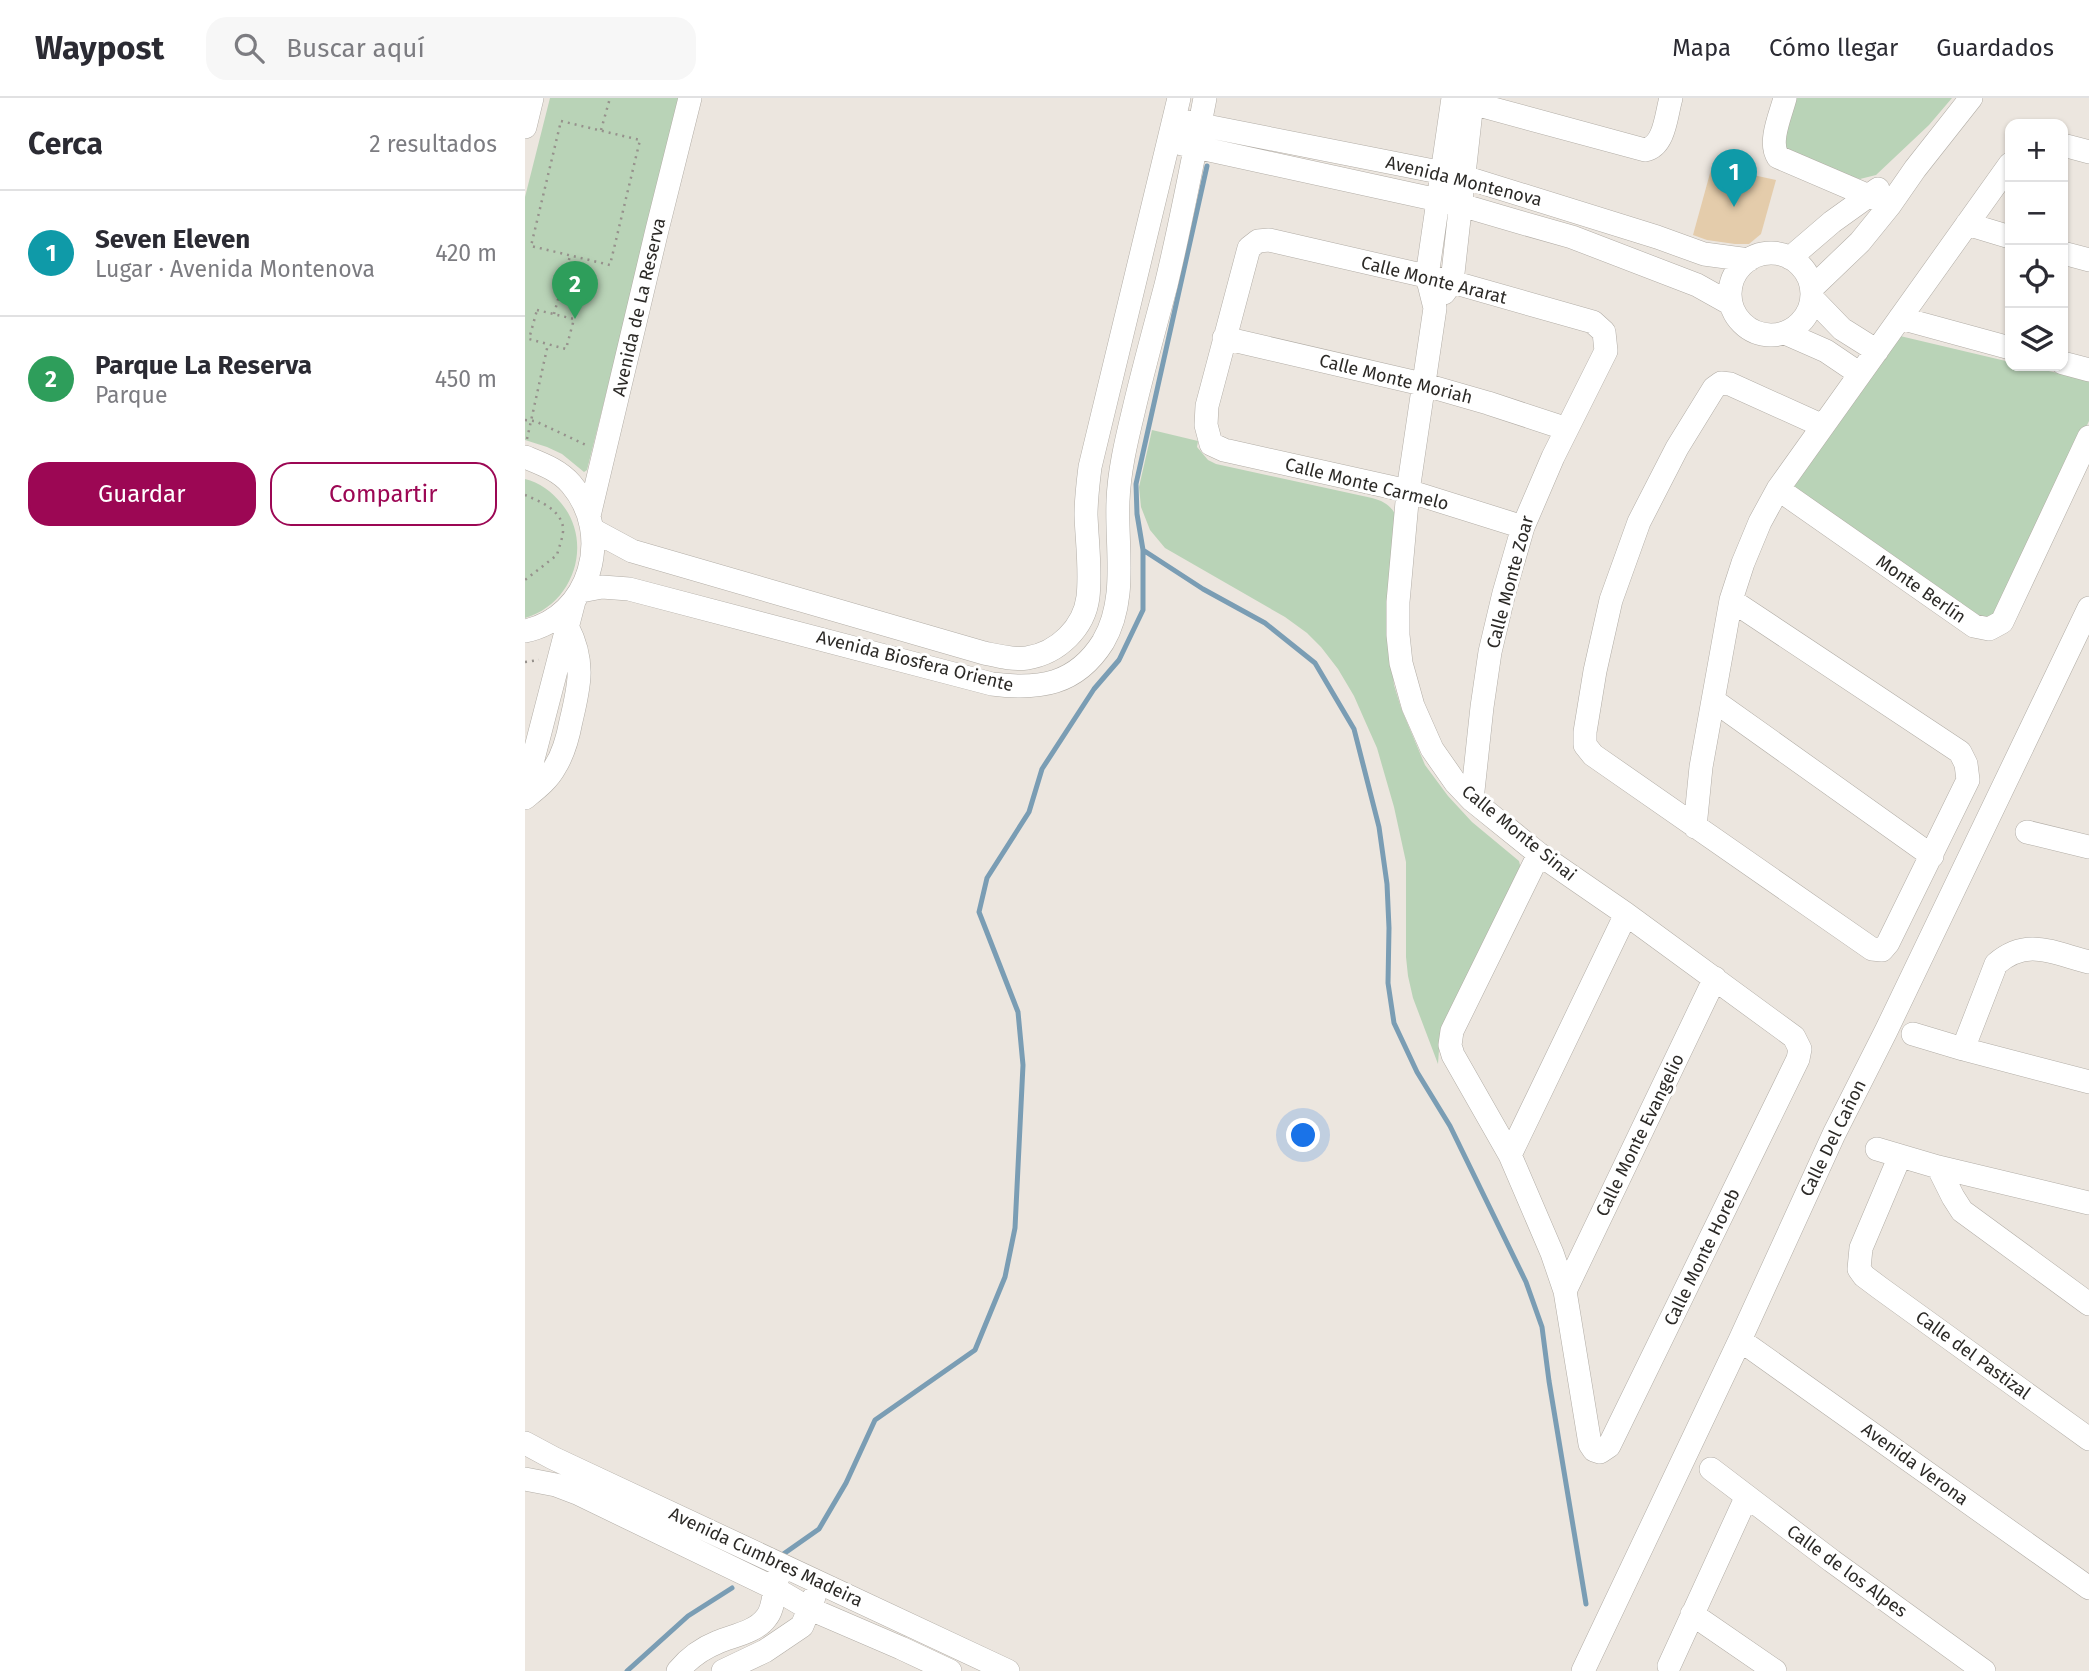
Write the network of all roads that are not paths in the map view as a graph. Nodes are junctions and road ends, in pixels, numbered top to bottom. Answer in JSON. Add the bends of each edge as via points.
{"nodes":[{"id":1,"x":532,"y":98,"type":"edge"},
{"id":2,"x":690,"y":98,"type":"edge"},
{"id":3,"x":1205,"y":98,"type":"edge"},
{"id":4,"x":1671,"y":98,"type":"edge"},
{"id":5,"x":1785,"y":98,"type":"edge"},
{"id":6,"x":1972,"y":98,"type":"edge"},
{"id":7,"x":1462,"y":99,"type":"edge"},
{"id":8,"x":1174,"y":120,"type":"edge"},
{"id":9,"x":1200,"y":124,"type":"junction"},
{"id":10,"x":525,"y":127,"type":"edge"},
{"id":11,"x":2068,"y":146,"type":"edge"},
{"id":12,"x":1195,"y":147,"type":"junction"},
{"id":13,"x":2089,"y":152,"type":"edge"},
{"id":14,"x":1915,"y":169,"type":"junction"},
{"id":15,"x":2005,"y":171,"type":"edge"},
{"id":16,"x":1453,"y":175,"type":"junction"},
{"id":17,"x":1867,"y":195,"type":"junction"},
{"id":18,"x":1438,"y":200,"type":"junction"},
{"id":19,"x":1461,"y":205,"type":"junction"},
{"id":20,"x":1890,"y":205,"type":"junction"},
{"id":21,"x":1967,"y":224,"type":"junction"},
{"id":22,"x":2005,"y":235,"type":"edge"},
{"id":23,"x":2068,"y":254,"type":"edge"},
{"id":24,"x":1790,"y":258,"type":"junction"},
{"id":25,"x":1749,"y":260,"type":"junction"},
{"id":26,"x":2089,"y":260,"type":"edge"},
{"id":27,"x":1427,"y":276,"type":"junction"},
{"id":28,"x":1452,"y":282,"type":"junction"},
{"id":29,"x":1812,"y":293,"type":"junction"},
{"id":30,"x":1731,"y":304,"type":"junction"},
{"id":31,"x":1435,"y":308,"type":"junction"},
{"id":32,"x":1900,"y":318,"type":"junction"},
{"id":33,"x":1785,"y":333,"type":"junction"},
{"id":34,"x":1224,"y":338,"type":"junction"},
{"id":35,"x":1606,"y":338,"type":"joint"},
{"id":36,"x":2005,"y":347,"type":"edge"},
{"id":37,"x":1877,"y":351,"type":"junction"},
{"id":38,"x":2068,"y":364,"type":"edge"},
{"id":39,"x":2089,"y":370,"type":"edge"},
{"id":40,"x":1860,"y":374,"type":"junction"},
{"id":41,"x":1422,"y":384,"type":"junction"},
{"id":42,"x":1823,"y":426,"type":"junction"},
{"id":43,"x":1566,"y":429,"type":"junction"},
{"id":44,"x":2089,"y":437,"type":"edge"},
{"id":45,"x":526,"y":448,"type":"edge"},
{"id":46,"x":1778,"y":489,"type":"junction"},
{"id":47,"x":1408,"y":491,"type":"junction"},
{"id":48,"x":591,"y":523,"type":"junction"},
{"id":49,"x":1523,"y":527,"type":"junction"},
{"id":50,"x":577,"y":596,"type":"junction"},
{"id":51,"x":1731,"y":600,"type":"junction"},
{"id":52,"x":2089,"y":608,"type":"edge"},
{"id":53,"x":567,"y":626,"type":"junction"},
{"id":54,"x":525,"y":631,"type":"edge"},
{"id":55,"x":1713,"y":700,"type":"junction"},
{"id":56,"x":525,"y":790,"type":"edge"},
{"id":57,"x":525,"y":798,"type":"edge"},
{"id":58,"x":1472,"y":800,"type":"junction"},
{"id":59,"x":1695,"y":827,"type":"junction"},
{"id":60,"x":2027,"y":832,"type":"dead end"},
{"id":61,"x":2089,"y":847,"type":"edge"},
{"id":62,"x":1539,"y":854,"type":"junction"},
{"id":63,"x":1931,"y":856,"type":"junction"},
{"id":64,"x":1626,"y":914,"type":"junction"},
{"id":65,"x":2089,"y":962,"type":"edge"},
{"id":66,"x":1715,"y":978,"type":"junction"},
{"id":67,"x":1913,"y":1034,"type":"dead end"},
{"id":68,"x":1962,"y":1049,"type":"junction"},
{"id":69,"x":1800,"y":1054,"type":"joint"},
{"id":70,"x":2089,"y":1082,"type":"edge"},
{"id":71,"x":1877,"y":1149,"type":"dead end"},
{"id":72,"x":1510,"y":1155,"type":"junction"},
{"id":73,"x":1900,"y":1156,"type":"junction"},
{"id":74,"x":1938,"y":1167,"type":"junction"},
{"id":75,"x":2089,"y":1203,"type":"edge"},
{"id":76,"x":1565,"y":1291,"type":"junction"},
{"id":77,"x":2089,"y":1304,"type":"edge"},
{"id":78,"x":1739,"y":1340,"type":"junction"},
{"id":79,"x":2089,"y":1438,"type":"edge"},
{"id":80,"x":525,"y":1443,"type":"edge"},
{"id":81,"x":1711,"y":1469,"type":"dead end"},
{"id":82,"x":525,"y":1479,"type":"edge"},
{"id":83,"x":1746,"y":1498,"type":"junction"},
{"id":84,"x":783,"y":1564,"type":"junction"},
{"id":85,"x":822,"y":1583,"type":"junction"},
{"id":86,"x":773,"y":1588,"type":"junction"},
{"id":87,"x":2089,"y":1588,"type":"edge"},
{"id":88,"x":809,"y":1608,"type":"junction"},
{"id":89,"x":1692,"y":1614,"type":"junction"},
{"id":90,"x":731,"y":1637,"type":"junction"},
{"id":91,"x":1596,"y":1643,"type":"junction"},
{"id":92,"x":1669,"y":1666,"type":"dead end"},
{"id":93,"x":732,"y":1667,"type":"edge"},
{"id":94,"x":678,"y":1671,"type":"edge"},
{"id":95,"x":950,"y":1671,"type":"edge"},
{"id":96,"x":1008,"y":1671,"type":"edge"},
{"id":97,"x":1583,"y":1671,"type":"edge"},
{"id":98,"x":1600,"y":1671,"type":"edge"},
{"id":99,"x":1775,"y":1671,"type":"edge"},
{"id":100,"x":1984,"y":1671,"type":"edge"}],
"edges":[{"from":1,"to":10,"type":"street"},
{"from":2,"to":48,"type":"street","name":"Avenida de La Reserva"},
{"from":3,"to":9,"type":"street","name":"Avenida Biosfera Oriente"},
{"from":4,"to":7,"type":"street","via":[[1660,139],[1645,150]]},
{"from":5,"to":17,"type":"street","via":[[1774,143],[1778,157]]},
{"from":6,"to":14,"type":"street"},
{"from":7,"to":16,"type":"street"},
{"from":8,"to":9,"type":"street","name":"Avenida Montenova"},
{"from":8,"to":12,"type":"street","name":"Avenida Montenova"},
{"from":8,"to":48,"type":"street","name":"Avenida Biosfera Oriente","via":[[1090,467],[1088,599],[1077,627],[1061,643],[1025,658],[984,653],[632,551]]},
{"from":9,"to":12,"type":"street","name":"Avenida Biosfera Oriente"},
{"from":9,"to":16,"type":"street","name":"Avenida Montenova"},
{"from":11,"to":13,"type":"street"},
{"from":12,"to":18,"type":"street","name":"Avenida Montenova"},
{"from":12,"to":50,"type":"street","name":"Avenida Biosfera Oriente","via":[[1125,450],[1118,501],[1118,598],[1103,641],[1075,672],[1036,686],[992,684],[629,589],[602,587]]},
{"from":14,"to":17,"type":"street"},
{"from":14,"to":20,"type":"street"},
{"from":15,"to":21,"type":"street"},
{"from":16,"to":18,"type":"street"},
{"from":16,"to":19,"type":"street"},
{"from":16,"to":25,"type":"street","name":"Avenida Montenova","via":[[1704,254]]},
{"from":17,"to":20,"type":"street"},
{"from":17,"to":24,"type":"street"},
{"from":18,"to":19,"type":"street","name":"Avenida Montenova"},
{"from":18,"to":27,"type":"street"},
{"from":19,"to":28,"type":"street"},
{"from":19,"to":30,"type":"street","name":"Avenida Montenova","via":[[1572,237],[1697,285]]},
{"from":20,"to":29,"type":"street"},
{"from":21,"to":22,"type":"street"},
{"from":21,"to":32,"type":"street"},
{"from":23,"to":26,"type":"street"},
{"from":24,"to":25,"type":"street","via":[[1769,253]]},
{"from":24,"to":29,"type":"street","via":[[1808,275]]},
{"from":25,"to":30,"type":"street","via":[[1733,279]]},
{"from":27,"to":28,"type":"street","name":"Calle Monte Ararat"},
{"from":27,"to":31,"type":"street"},
{"from":27,"to":34,"type":"street","name":"Calle Monte Ararat","via":[[1269,240],[1253,244],[1246,253]]},
{"from":28,"to":31,"type":"street"},
{"from":28,"to":35,"type":"street","name":"Calle Monte Ararat","via":[[1593,322]]},
{"from":29,"to":33,"type":"street","via":[[1804,320]]},
{"from":29,"to":37,"type":"street","via":[[1842,329]]},
{"from":30,"to":33,"type":"street","via":[[1751,331],[1774,336]]},
{"from":31,"to":41,"type":"street","name":"Calle Monte Sinai"},
{"from":32,"to":36,"type":"street"},
{"from":32,"to":37,"type":"street"},
{"from":33,"to":40,"type":"street","via":[[1826,351]]},
{"from":34,"to":41,"type":"street","name":"Calle Monte Moriah"},
{"from":34,"to":47,"type":"street","name":"Calle Monte Carmelo","via":[[1205,417],[1211,444]]},
{"from":35,"to":43,"type":"street","name":"Calle Monte Zoar","via":[[1606,351]]},
{"from":37,"to":40,"type":"street"},
{"from":38,"to":39,"type":"street"},
{"from":40,"to":42,"type":"street"},
{"from":41,"to":43,"type":"street","name":"Calle Monte Moriah"},
{"from":41,"to":47,"type":"street","name":"Calle Monte Sinai"},
{"from":42,"to":46,"type":"street"},
{"from":42,"to":59,"type":"street","via":[[1730,384],[1714,388],[1639,522],[1611,600],[1585,745]]},
{"from":43,"to":49,"type":"street","name":"Calle Monte Zoar"},
{"from":44,"to":46,"type":"street","name":"Monte Berlín","via":[[2002,622],[1989,629],[1974,626]]},
{"from":45,"to":48,"type":"street","via":[[570,483]]},
{"from":46,"to":51,"type":"street","via":[[1760,522]]},
{"from":47,"to":49,"type":"street","name":"Calle Monte Carmelo"},
{"from":47,"to":58,"type":"street","name":"Calle Monte Sinai","via":[[1398,602],[1401,663],[1432,748]]},
{"from":48,"to":50,"type":"street","name":"Avenida de La Reserva","via":[[592,562]]},
{"from":49,"to":58,"type":"street","name":"Calle Monte Zoar","via":[[1490,652]]},
{"from":50,"to":53,"type":"street","name":"Avenida de La Reserva"},
{"from":50,"to":54,"type":"street","via":[[556,618]]},
{"from":51,"to":55,"type":"street"},
{"from":51,"to":63,"type":"street","via":[[1960,751],[1968,780]]},
{"from":52,"to":78,"type":"street","name":"Calle Del Cañon"},
{"from":53,"to":56,"type":"street","name":"Avenida de La Reserva"},
{"from":53,"to":57,"type":"street","via":[[576,642],[580,686],[555,768]]},
{"from":55,"to":59,"type":"street"},
{"from":55,"to":63,"type":"street"},
{"from":58,"to":62,"type":"street","name":"Calle Monte Sinai"},
{"from":59,"to":63,"type":"street","via":[[1872,949],[1882,950],[1888,943]]},
{"from":60,"to":61,"type":"street"},
{"from":62,"to":64,"type":"street","name":"Calle Monte Sinai"},
{"from":62,"to":72,"type":"street","via":[[1452,1031],[1450,1045]]},
{"from":64,"to":66,"type":"street","name":"Calle Monte Sinai"},
{"from":64,"to":72,"type":"street"},
{"from":65,"to":68,"type":"street","via":[[2034,948],[2005,956],[1996,964]]},
{"from":66,"to":69,"type":"street","name":"Calle Monte Sinai","via":[[1794,1037]]},
{"from":66,"to":76,"type":"street","name":"Calle Monte Evangelio"},
{"from":67,"to":68,"type":"street"},
{"from":68,"to":70,"type":"street"},
{"from":69,"to":76,"type":"street","name":"Calle Monte Horeb","via":[[1604,1451],[1590,1444]]},
{"from":71,"to":73,"type":"street"},
{"from":72,"to":76,"type":"street"},
{"from":73,"to":74,"type":"street"},
{"from":73,"to":79,"type":"street","name":"Calle del Pastizal","via":[[1861,1248],[1859,1269]]},
{"from":74,"to":75,"type":"street"},
{"from":74,"to":77,"type":"street","via":[[1962,1211]]},
{"from":78,"to":87,"type":"street","name":"Avenida Verona"},
{"from":78,"to":91,"type":"street","name":"Calle Del Cañon"},
{"from":80,"to":84,"type":"street","name":"Avenida Cumbres Madeira"},
{"from":81,"to":83,"type":"street","name":"Calle de los Alpes"},
{"from":82,"to":86,"type":"street","name":"Avenida Cumbres Madeira","via":[[577,1493]]},
{"from":83,"to":89,"type":"street"},
{"from":83,"to":100,"type":"street","name":"Calle de los Alpes"},
{"from":84,"to":85,"type":"street","name":"Avenida Cumbres Madeira"},
{"from":84,"to":86,"type":"street"},
{"from":85,"to":88,"type":"street"},
{"from":85,"to":96,"type":"street","name":"Avenida Cumbres Madeira"},
{"from":86,"to":88,"type":"street","name":"Avenida Cumbres Madeira"},
{"from":86,"to":90,"type":"street","via":[[767,1618]]},
{"from":88,"to":93,"type":"street","via":[[801,1626],[779,1643]]},
{"from":88,"to":95,"type":"street","name":"Avenida Cumbres Madeira"},
{"from":89,"to":92,"type":"street"},
{"from":89,"to":99,"type":"street"},
{"from":90,"to":93,"type":"street"},
{"from":90,"to":94,"type":"street","via":[[715,1643]]},
{"from":91,"to":97,"type":"street","name":"Calle Del Cañon"},
{"from":91,"to":98,"type":"street"}]}
